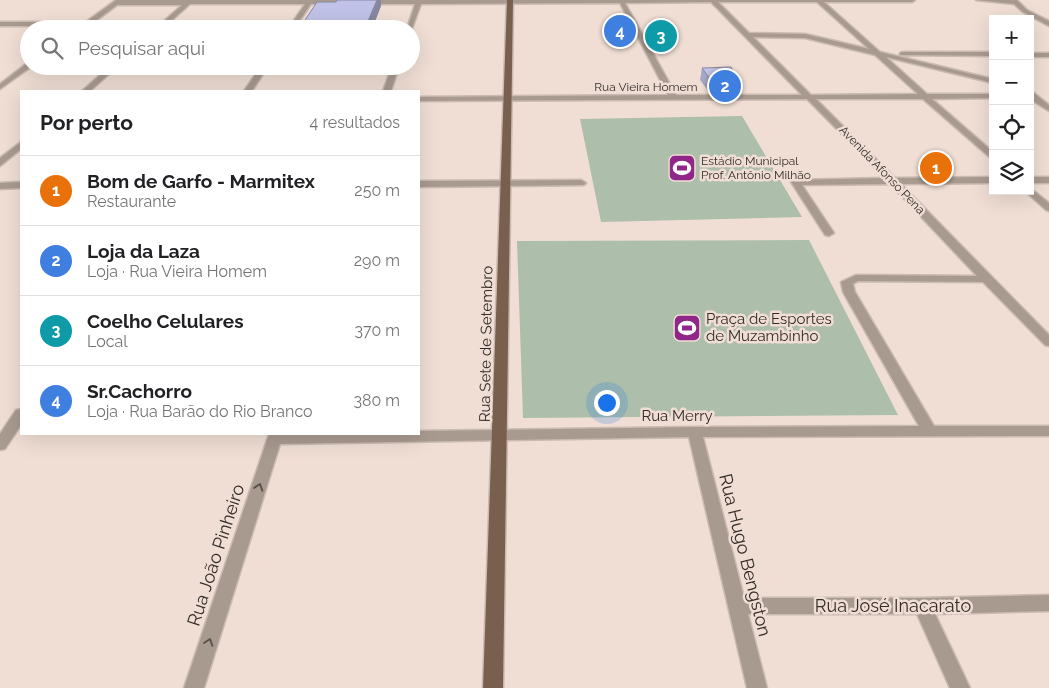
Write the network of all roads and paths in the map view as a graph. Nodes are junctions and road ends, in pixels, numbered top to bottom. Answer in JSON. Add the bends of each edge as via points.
{"nodes":[{"id":1,"x":912,"y":0,"type":"edge"},
{"id":2,"x":979,"y":0,"type":"edge"},
{"id":3,"x":119,"y":1,"type":"edge"},
{"id":4,"x":189,"y":1,"type":"edge"},
{"id":5,"x":311,"y":1,"type":"edge"},
{"id":6,"x":419,"y":1,"type":"edge"},
{"id":7,"x":510,"y":1,"type":"edge"},
{"id":8,"x":622,"y":1,"type":"edge"},
{"id":9,"x":713,"y":1,"type":"edge"},
{"id":10,"x":819,"y":1,"type":"edge"},
{"id":11,"x":1015,"y":1,"type":"edge"},
{"id":12,"x":93,"y":20,"type":"edge"},
{"id":13,"x":168,"y":20,"type":"edge"},
{"id":14,"x":297,"y":20,"type":"edge"},
{"id":15,"x":413,"y":20,"type":"edge"},
{"id":16,"x":0,"y":24,"type":"edge"},
{"id":17,"x":20,"y":24,"type":"edge"},
{"id":18,"x":1049,"y":24,"type":"edge"},
{"id":19,"x":748,"y":35,"type":"junction"},
{"id":20,"x":879,"y":53,"type":"junction"},
{"id":21,"x":989,"y":54,"type":"edge"},
{"id":22,"x":1034,"y":55,"type":"edge"},
{"id":23,"x":1049,"y":56,"type":"edge"},
{"id":24,"x":20,"y":73,"type":"edge"},
{"id":25,"x":105,"y":75,"type":"edge"},
{"id":26,"x":259,"y":75,"type":"edge"},
{"id":27,"x":393,"y":75,"type":"edge"},
{"id":28,"x":989,"y":80,"type":"edge"},
{"id":29,"x":0,"y":87,"type":"edge"},
{"id":30,"x":87,"y":90,"type":"edge"},
{"id":31,"x":249,"y":90,"type":"edge"},
{"id":32,"x":387,"y":90,"type":"edge"},
{"id":33,"x":926,"y":96,"type":"junction"},
{"id":34,"x":989,"y":96,"type":"edge"},
{"id":35,"x":1034,"y":96,"type":"edge"},
{"id":36,"x":810,"y":97,"type":"junction"},
{"id":37,"x":1034,"y":97,"type":"edge"},
{"id":38,"x":420,"y":99,"type":"edge"},
{"id":39,"x":507,"y":99,"type":"junction"},
{"id":40,"x":674,"y":99,"type":"junction"},
{"id":41,"x":1049,"y":100,"type":"edge"},
{"id":42,"x":1049,"y":109,"type":"edge"},
{"id":43,"x":20,"y":146,"type":"edge"},
{"id":44,"x":989,"y":152,"type":"edge"},
{"id":45,"x":0,"y":163,"type":"edge"},
{"id":46,"x":892,"y":180,"type":"junction"},
{"id":47,"x":989,"y":180,"type":"edge"},
{"id":48,"x":1034,"y":180,"type":"edge"},
{"id":49,"x":1049,"y":180,"type":"edge"},
{"id":50,"x":506,"y":182,"type":"junction"},
{"id":51,"x":580,"y":183,"type":"dead end"},
{"id":52,"x":420,"y":184,"type":"edge"},
{"id":53,"x":20,"y":185,"type":"edge"},
{"id":54,"x":0,"y":186,"type":"edge"},
{"id":55,"x":1034,"y":195,"type":"edge"},
{"id":56,"x":1049,"y":208,"type":"edge"},
{"id":57,"x":829,"y":233,"type":"dead end"},
{"id":58,"x":986,"y":278,"type":"junction"},
{"id":59,"x":1049,"y":342,"type":"edge"},
{"id":60,"x":20,"y":415,"type":"edge"},
{"id":61,"x":1049,"y":431,"type":"edge"},
{"id":62,"x":695,"y":432,"type":"junction"},
{"id":63,"x":930,"y":432,"type":"junction"},
{"id":64,"x":500,"y":434,"type":"junction"},
{"id":65,"x":388,"y":435,"type":"edge"},
{"id":66,"x":420,"y":435,"type":"edge"},
{"id":67,"x":275,"y":436,"type":"edge"},
{"id":68,"x":0,"y":445,"type":"edge"},
{"id":69,"x":1049,"y":603,"type":"edge"},
{"id":70,"x":737,"y":606,"type":"junction"},
{"id":71,"x":922,"y":606,"type":"junction"},
{"id":72,"x":194,"y":688,"type":"edge"},
{"id":73,"x":493,"y":688,"type":"edge"},
{"id":74,"x":757,"y":688,"type":"edge"},
{"id":75,"x":960,"y":688,"type":"edge"}],
"edges":[{"from":1,"to":10,"type":"street"},
{"from":2,"to":11,"type":"street"},
{"from":3,"to":4,"type":"street"},
{"from":3,"to":12,"type":"street"},
{"from":4,"to":5,"type":"street"},
{"from":4,"to":13,"type":"street"},
{"from":5,"to":6,"type":"street"},
{"from":5,"to":14,"type":"street"},
{"from":6,"to":7,"type":"street"},
{"from":6,"to":15,"type":"street"},
{"from":7,"to":8,"type":"street"},
{"from":7,"to":39,"type":"main road","name":"Rua Sete de Setembro"},
{"from":8,"to":9,"type":"street"},
{"from":8,"to":40,"type":"street"},
{"from":9,"to":10,"type":"street"},
{"from":9,"to":19,"type":"street","name":"Avenida Afonso Pena"},
{"from":10,"to":20,"type":"street"},
{"from":11,"to":18,"type":"street"},
{"from":16,"to":17,"type":"street"},
{"from":19,"to":20,"type":"street","via":[[805,36]]},
{"from":19,"to":36,"type":"street","name":"Avenida Afonso Pena"},
{"from":20,"to":21,"type":"street"},
{"from":20,"to":28,"type":"street"},
{"from":20,"to":33,"type":"street"},
{"from":22,"to":23,"type":"street"},
{"from":24,"to":29,"type":"street"},
{"from":25,"to":30,"type":"street"},
{"from":26,"to":31,"type":"street"},
{"from":27,"to":32,"type":"street"},
{"from":33,"to":34,"type":"street","name":"Rua Vieira Homem"},
{"from":33,"to":36,"type":"street","name":"Rua Vieira Homem"},
{"from":33,"to":44,"type":"street"},
{"from":35,"to":41,"type":"street"},
{"from":36,"to":40,"type":"street","name":"Rua Vieira Homem"},
{"from":36,"to":46,"type":"street","name":"Avenida Afonso Pena"},
{"from":37,"to":42,"type":"street"},
{"from":38,"to":39,"type":"street","name":"Rua Vieira Homem"},
{"from":39,"to":40,"type":"street","name":"Rua Vieira Homem"},
{"from":39,"to":50,"type":"main road","name":"Rua Sete de Setembro"},
{"from":43,"to":45,"type":"street"},
{"from":46,"to":47,"type":"street"},
{"from":46,"to":57,"type":"street","via":[[796,182]]},
{"from":46,"to":58,"type":"street","name":"Avenida Afonso Pena"},
{"from":48,"to":49,"type":"street"},
{"from":50,"to":51,"type":"street"},
{"from":50,"to":52,"type":"street"},
{"from":50,"to":64,"type":"main road","name":"Rua Sete de Setembro"},
{"from":53,"to":54,"type":"street"},
{"from":55,"to":56,"type":"street"},
{"from":58,"to":59,"type":"street","name":"Avenida Afonso Pena"},
{"from":58,"to":63,"type":"street","via":[[856,278],[847,282],[849,292]]},
{"from":60,"to":68,"type":"street"},
{"from":61,"to":63,"type":"street","name":"Rua Merry"},
{"from":62,"to":63,"type":"street","name":"Rua Merry"},
{"from":62,"to":64,"type":"street","name":"Rua Merry"},
{"from":62,"to":70,"type":"street","name":"Rua Hugo Bengston"},
{"from":64,"to":66,"type":"street","name":"Rua Merry"},
{"from":64,"to":73,"type":"main road","name":"Rua Sete de Setembro"},
{"from":65,"to":67,"type":"street","name":"Rua Merry"},
{"from":72,"to":67,"type":"street","name":"Rua João Pinheiro","one_way":true},
{"from":69,"to":71,"type":"street","name":"Rua José Inacarato"},
{"from":70,"to":71,"type":"street","name":"Rua José Inacarato"},
{"from":70,"to":74,"type":"street","name":"Rua Hugo Bengston"},
{"from":71,"to":75,"type":"street"}]}
